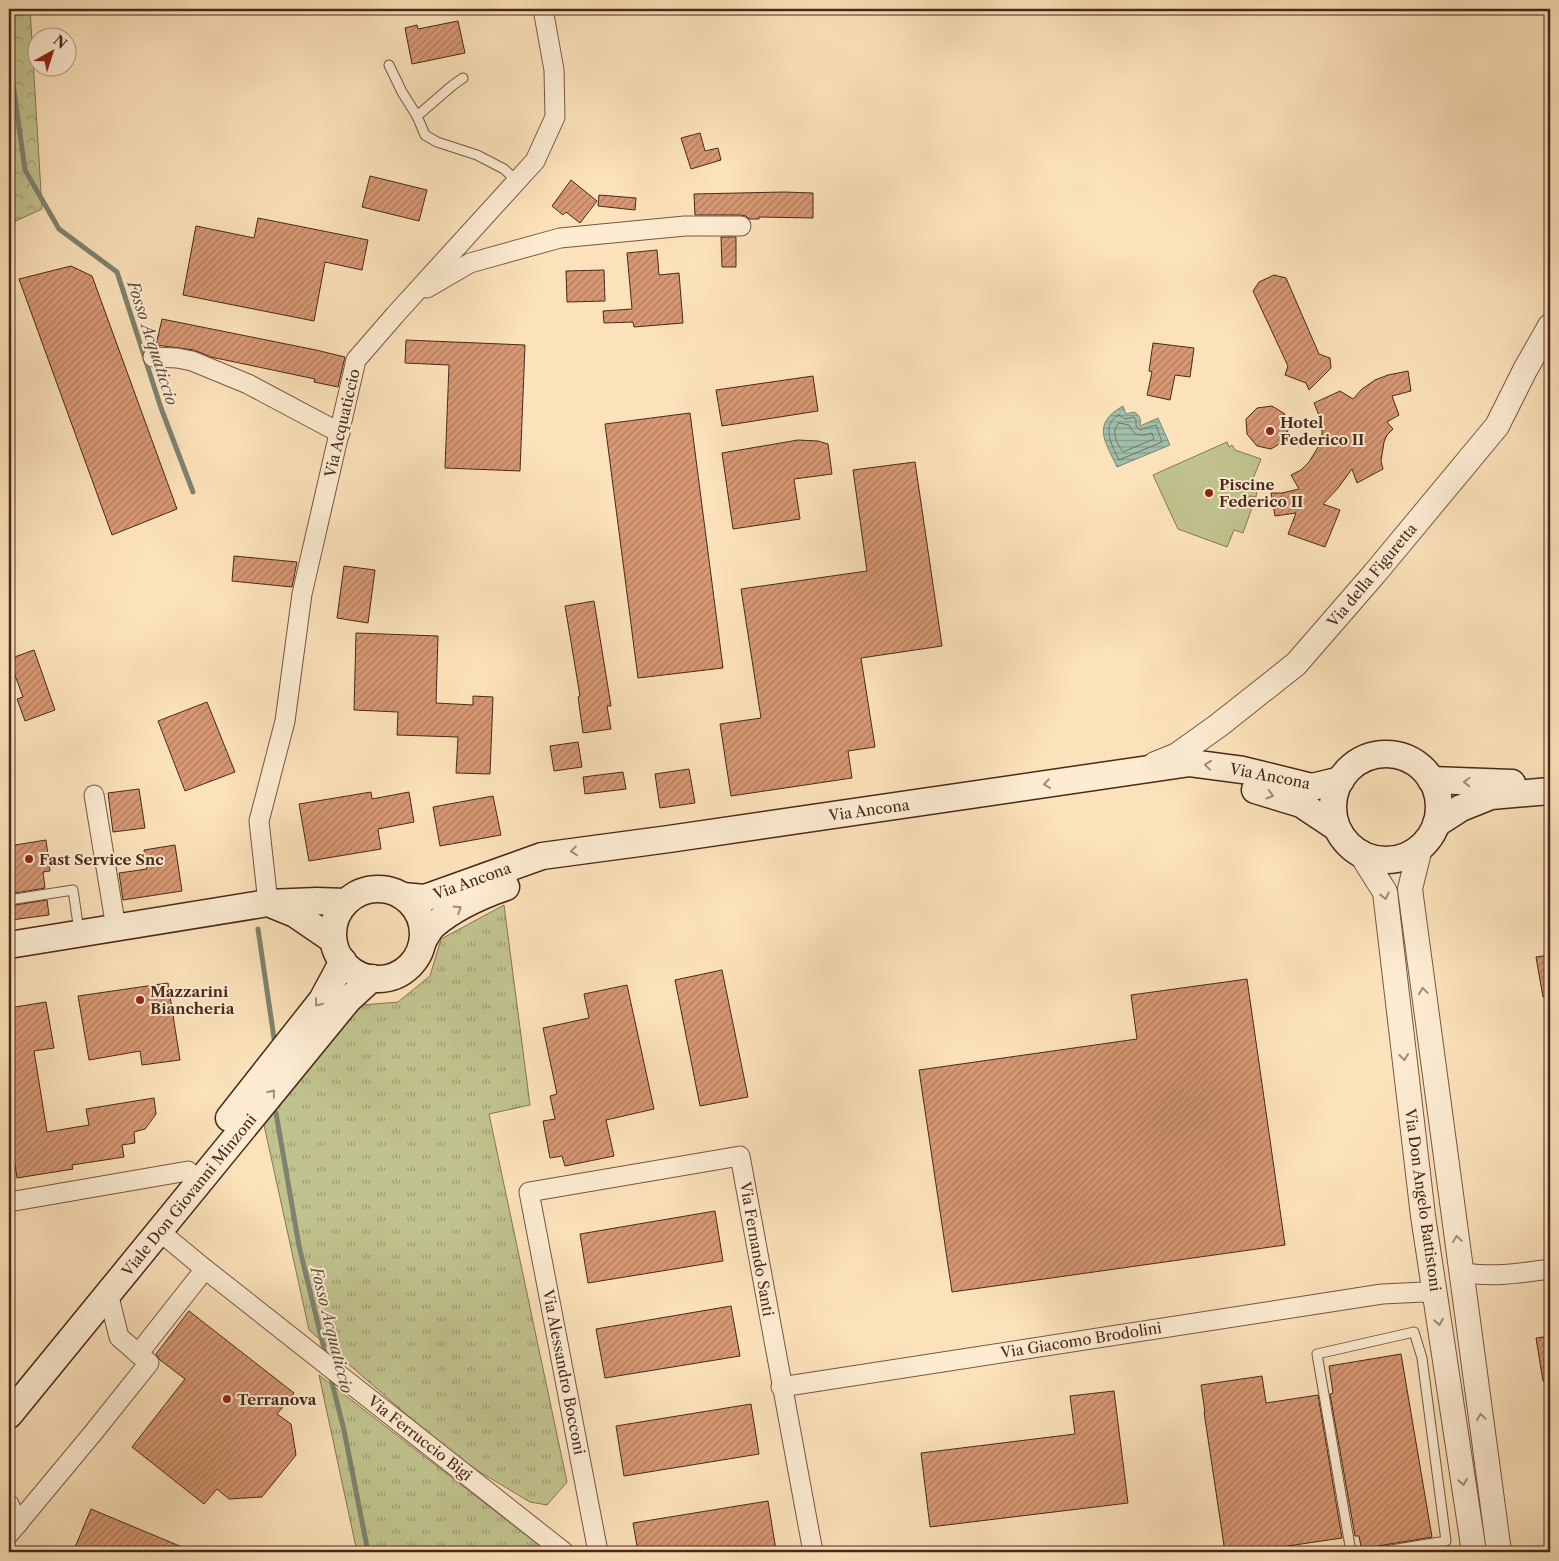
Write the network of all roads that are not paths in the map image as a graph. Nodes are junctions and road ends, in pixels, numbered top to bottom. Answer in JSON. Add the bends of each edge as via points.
{"nodes":[{"id":1,"x":543,"y":9,"type":"edge"},
{"id":2,"x":389,"y":65,"type":"dead end"},
{"id":3,"x":463,"y":78,"type":"dead end"},
{"id":4,"x":417,"y":116,"type":"junction"},
{"id":5,"x":517,"y":181,"type":"junction"},
{"id":6,"x":741,"y":226,"type":"dead end"},
{"id":7,"x":410,"y":298,"type":"junction"},
{"id":8,"x":1550,"y":326,"type":"edge"},
{"id":9,"x":153,"y":357,"type":"dead end"},
{"id":10,"x":340,"y":433,"type":"junction"},
{"id":11,"x":1139,"y":770,"type":"junction"},
{"id":12,"x":1341,"y":780,"type":"junction"},
{"id":13,"x":1431,"y":780,"type":"junction"},
{"id":14,"x":1550,"y":785,"type":"edge"},
{"id":15,"x":1550,"y":791,"type":"edge"},
{"id":16,"x":94,"y":795,"type":"dead end"},
{"id":17,"x":1436,"y":824,"type":"junction"},
{"id":18,"x":1337,"y":828,"type":"junction"},
{"id":19,"x":1420,"y":848,"type":"junction"},
{"id":20,"x":1361,"y":854,"type":"junction"},
{"id":21,"x":402,"y":896,"type":"junction"},
{"id":22,"x":9,"y":900,"type":"edge"},
{"id":23,"x":346,"y":902,"type":"junction"},
{"id":24,"x":268,"y":903,"type":"junction"},
{"id":25,"x":116,"y":928,"type":"junction"},
{"id":26,"x":80,"y":933,"type":"junction"},
{"id":27,"x":422,"y":941,"type":"junction"},
{"id":28,"x":9,"y":945,"type":"edge"},
{"id":29,"x":338,"y":951,"type":"junction"},
{"id":30,"x":372,"y":978,"type":"junction"},
{"id":31,"x":188,"y":1171,"type":"junction"},
{"id":32,"x":529,"y":1192,"type":"joint"},
{"id":33,"x":9,"y":1202,"type":"edge"},
{"id":34,"x":159,"y":1231,"type":"junction"},
{"id":35,"x":205,"y":1269,"type":"junction"},
{"id":36,"x":1550,"y":1269,"type":"edge"},
{"id":37,"x":1463,"y":1282,"type":"junction"},
{"id":38,"x":1434,"y":1286,"type":"junction"},
{"id":39,"x":108,"y":1292,"type":"junction"},
{"id":40,"x":138,"y":1354,"type":"junction"},
{"id":41,"x":1433,"y":1356,"type":"junction"},
{"id":42,"x":781,"y":1387,"type":"junction"},
{"id":43,"x":9,"y":1391,"type":"edge"},
{"id":44,"x":9,"y":1415,"type":"edge"},
{"id":45,"x":9,"y":1504,"type":"edge"},
{"id":46,"x":13,"y":1529,"type":"edge"},
{"id":47,"x":564,"y":1552,"type":"edge"},
{"id":48,"x":598,"y":1552,"type":"edge"},
{"id":49,"x":812,"y":1552,"type":"edge"},
{"id":50,"x":1351,"y":1552,"type":"edge"},
{"id":51,"x":1378,"y":1552,"type":"edge"},
{"id":52,"x":1474,"y":1552,"type":"edge"},
{"id":53,"x":1499,"y":1552,"type":"edge"}],
"edges":[{"from":1,"to":5,"type":"street","name":"Via Acquaticcio","via":[[554,70],[555,117],[535,161]]},
{"from":2,"to":4,"type":"lane"},
{"from":3,"to":4,"type":"lane"},
{"from":4,"to":5,"type":"lane","via":[[425,135],[477,155],[504,169]]},
{"from":5,"to":7,"type":"street","name":"Via Acquaticcio"},
{"from":6,"to":7,"type":"street","via":[[685,226],[560,238],[470,263]]},
{"from":7,"to":10,"type":"street","name":"Via Acquaticcio","via":[[356,360]]},
{"from":8,"to":11,"type":"street","name":"Via della Figuretta","via":[[1497,426],[1296,664],[1177,755]]},
{"from":9,"to":10,"type":"street","via":[[192,361],[248,384]]},
{"from":10,"to":24,"type":"street","name":"Via Acquaticcio","via":[[302,594],[285,720],[259,821]]},
{"from":12,"to":11,"type":"main road","name":"Via Ancona","one_way":true,"via":[[1312,787],[1243,770],[1190,763]]},
{"from":11,"to":21,"type":"main road","name":"Via Ancona","one_way":true,"via":[[542,856],[424,898]]},
{"from":12,"to":13,"type":"main road","name":"Via Ancona","via":[[1358,762],[1370,757],[1394,755],[1415,764]]},
{"from":12,"to":18,"type":"main road","name":"Via Ancona","via":[[1333,804]]},
{"from":14,"to":13,"type":"main road","one_way":true},
{"from":13,"to":17,"type":"main road","name":"Via Ancona","via":[[1438,802]]},
{"from":15,"to":17,"type":"main road","name":"Via Ancona","via":[[1491,796],[1461,808]]},
{"from":16,"to":25,"type":"street"},
{"from":17,"to":19,"type":"main road","name":"Via Ancona"},
{"from":18,"to":20,"type":"main road","name":"Via Ancona","via":[[1351,847]]},
{"from":27,"to":18,"type":"main road","name":"Via Ancona","one_way":true,"via":[[432,926],[478,897],[550,872],[1187,781],[1239,786],[1301,804]]},
{"from":19,"to":20,"type":"main road","name":"Via Ancona","via":[[1391,860]]},
{"from":37,"to":19,"type":"street","name":"Via Don Angelo Battistoni","one_way":true,"via":[[1410,889]]},
{"from":20,"to":38,"type":"street","name":"Via Don Angelo Battistoni","one_way":true,"via":[[1385,892]]},
{"from":21,"to":23,"type":"main road","via":[[388,890],[373,889],[354,895]]},
{"from":21,"to":27,"type":"main road","via":[[417,911],[423,930]]},
{"from":22,"to":26,"type":"lane","via":[[73,890]]},
{"from":23,"to":24,"type":"main road"},
{"from":23,"to":29,"type":"main road","via":[[333,930]]},
{"from":24,"to":25,"type":"main road"},
{"from":24,"to":29,"type":"main road","via":[[295,914]]},
{"from":25,"to":26,"type":"main road"},
{"from":26,"to":28,"type":"main road"},
{"from":27,"to":30,"type":"main road","via":[[415,959],[401,972],[382,979]]},
{"from":29,"to":30,"type":"main road","via":[[351,969]]},
{"from":29,"to":31,"type":"main road","name":"Viale Don Giovanni Minzoni","one_way":true,"via":[[322,1000]]},
{"from":34,"to":30,"type":"main road","name":"Viale Don Giovanni Minzoni","one_way":true,"via":[[348,1000]]},
{"from":31,"to":33,"type":"street"},
{"from":31,"to":43,"type":"main road","name":"Viale Don Giovanni Minzoni"},
{"from":32,"to":42,"type":"street","name":"Via Fernando Santi","via":[[740,1156]]},
{"from":32,"to":48,"type":"street","name":"Via Alessandro Bocconi"},
{"from":34,"to":35,"type":"street","name":"Via Ferruccio Bigi"},
{"from":34,"to":39,"type":"main road","name":"Viale Don Giovanni Minzoni"},
{"from":35,"to":40,"type":"street"},
{"from":35,"to":47,"type":"street","name":"Via Ferruccio Bigi"},
{"from":36,"to":37,"type":"street","via":[[1479,1285]]},
{"from":53,"to":37,"type":"street","name":"Via Don Angelo Battistoni","one_way":true},
{"from":38,"to":41,"type":"street","name":"Via Don Angelo Battistoni","one_way":true},
{"from":38,"to":42,"type":"street","name":"Via Giacomo Brodolini","via":[[1421,1282],[1382,1294]]},
{"from":39,"to":40,"type":"street","via":[[119,1337]]},
{"from":39,"to":44,"type":"main road","name":"Viale Don Giovanni Minzoni"},
{"from":40,"to":46,"type":"street","via":[[149,1363]]},
{"from":41,"to":50,"type":"lane","via":[[1414,1332],[1317,1354]]},
{"from":41,"to":51,"type":"lane","via":[[1446,1542]]},
{"from":41,"to":52,"type":"street","name":"Via Don Angelo Battistoni","one_way":true},
{"from":42,"to":49,"type":"street","name":"Via Fernando Santi"},
{"from":45,"to":46,"type":"street"}]}
